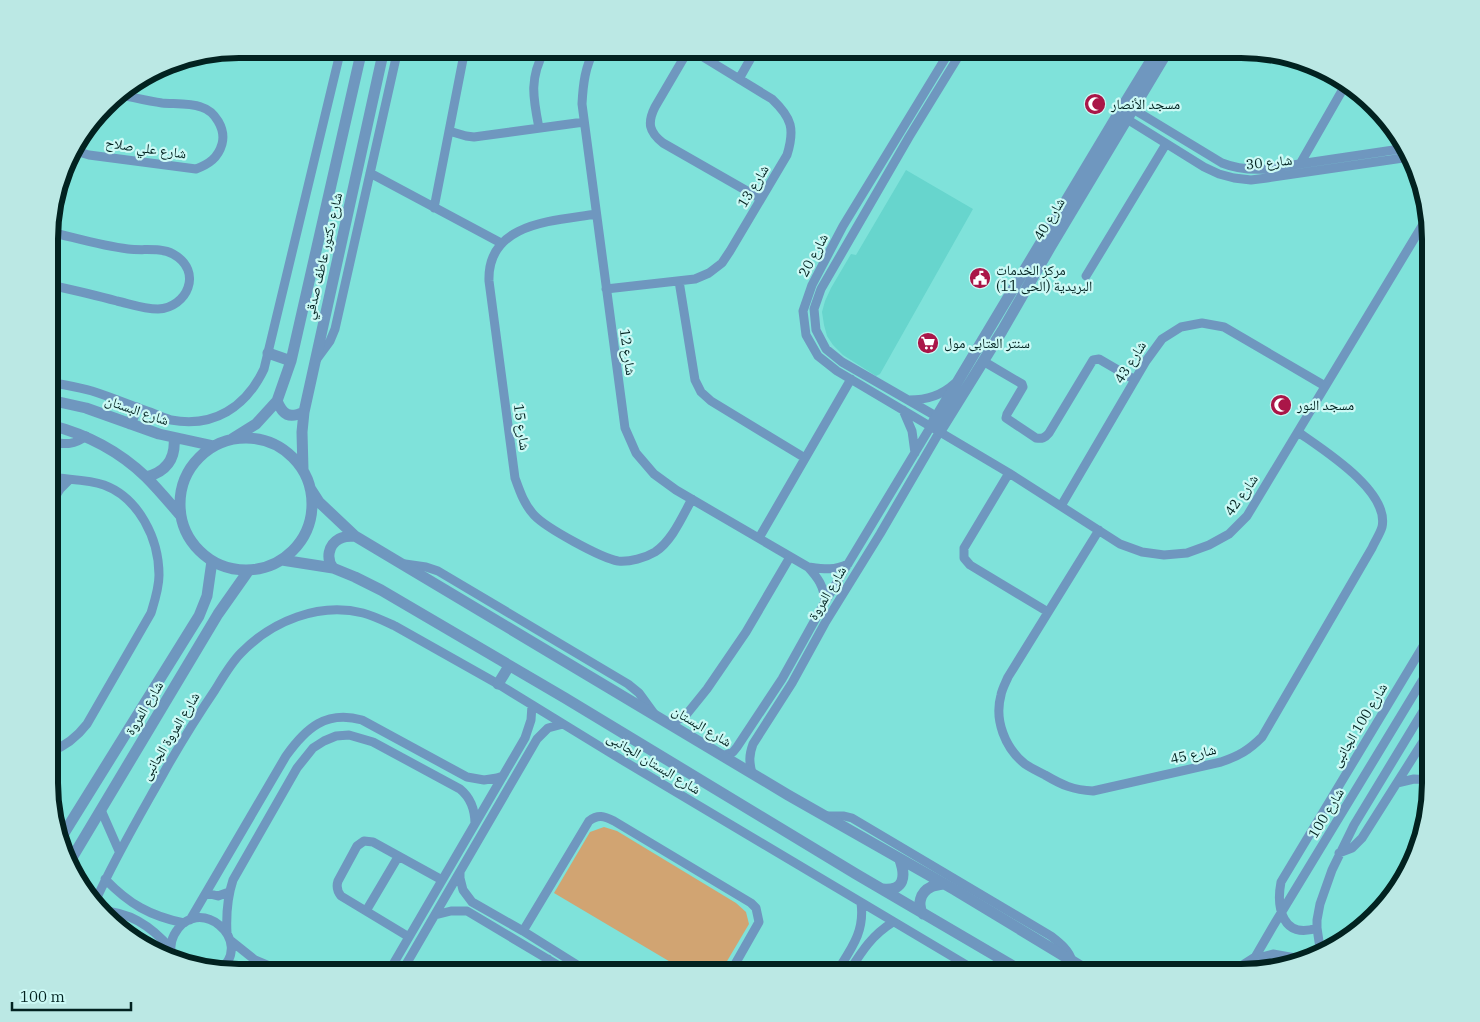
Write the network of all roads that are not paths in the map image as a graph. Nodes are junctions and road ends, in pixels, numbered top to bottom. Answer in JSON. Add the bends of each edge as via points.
{"nodes":[{"id":1,"x":339,"y":58,"type":"edge"},
{"id":2,"x":360,"y":58,"type":"edge"},
{"id":3,"x":382,"y":58,"type":"edge"},
{"id":4,"x":396,"y":58,"type":"edge"},
{"id":5,"x":463,"y":58,"type":"edge"},
{"id":6,"x":541,"y":58,"type":"edge"},
{"id":7,"x":591,"y":58,"type":"edge"},
{"id":8,"x":685,"y":58,"type":"edge"},
{"id":9,"x":704,"y":58,"type":"edge"},
{"id":10,"x":751,"y":58,"type":"edge"},
{"id":11,"x":946,"y":58,"type":"edge"},
{"id":12,"x":957,"y":58,"type":"edge"},
{"id":13,"x":1153,"y":58,"type":"edge"},
{"id":14,"x":1163,"y":58,"type":"edge"},
{"id":15,"x":738,"y":79,"type":"junction"},
{"id":16,"x":1342,"y":88,"type":"edge"},
{"id":17,"x":127,"y":96,"type":"edge"},
{"id":18,"x":1125,"y":111,"type":"junction"},
{"id":19,"x":1150,"y":120,"type":"junction"},
{"id":20,"x":584,"y":122,"type":"junction"},
{"id":21,"x":539,"y":128,"type":"junction"},
{"id":22,"x":1144,"y":130,"type":"junction"},
{"id":23,"x":449,"y":131,"type":"junction"},
{"id":24,"x":1166,"y":144,"type":"junction"},
{"id":25,"x":1399,"y":149,"type":"edge"},
{"id":26,"x":80,"y":152,"type":"edge"},
{"id":27,"x":1403,"y":158,"type":"edge"},
{"id":28,"x":1300,"y":164,"type":"junction"},
{"id":29,"x":370,"y":174,"type":"junction"},
{"id":30,"x":761,"y":199,"type":"junction"},
{"id":31,"x":434,"y":208,"type":"junction"},
{"id":32,"x":596,"y":214,"type":"junction"},
{"id":33,"x":1422,"y":226,"type":"edge"},
{"id":34,"x":58,"y":234,"type":"edge"},
{"id":35,"x":501,"y":243,"type":"junction"},
{"id":36,"x":1086,"y":276,"type":"dead end"},
{"id":37,"x":679,"y":281,"type":"junction"},
{"id":38,"x":58,"y":286,"type":"edge"},
{"id":39,"x":606,"y":289,"type":"junction"},
{"id":40,"x":268,"y":353,"type":"junction"},
{"id":41,"x":291,"y":360,"type":"junction"},
{"id":42,"x":983,"y":361,"type":"junction"},
{"id":43,"x":314,"y":362,"type":"junction"},
{"id":44,"x":851,"y":380,"type":"junction"},
{"id":45,"x":1135,"y":380,"type":"junction"},
{"id":46,"x":958,"y":381,"type":"junction"},
{"id":47,"x":58,"y":384,"type":"edge"},
{"id":48,"x":1325,"y":386,"type":"junction"},
{"id":49,"x":908,"y":400,"type":"junction"},
{"id":50,"x":58,"y":402,"type":"edge"},
{"id":51,"x":277,"y":402,"type":"junction"},
{"id":52,"x":137,"y":408,"type":"junction"},
{"id":53,"x":903,"y":410,"type":"junction"},
{"id":54,"x":304,"y":412,"type":"junction"},
{"id":55,"x":130,"y":424,"type":"junction"},
{"id":56,"x":938,"y":424,"type":"junction"},
{"id":57,"x":58,"y":427,"type":"edge"},
{"id":58,"x":1298,"y":432,"type":"junction"},
{"id":59,"x":86,"y":436,"type":"junction"},
{"id":60,"x":174,"y":438,"type":"junction"},
{"id":61,"x":232,"y":439,"type":"junction"},
{"id":62,"x":58,"y":443,"type":"edge"},
{"id":63,"x":214,"y":446,"type":"junction"},
{"id":64,"x":916,"y":453,"type":"junction"},
{"id":65,"x":805,"y":458,"type":"junction"},
{"id":66,"x":303,"y":470,"type":"junction"},
{"id":67,"x":1009,"y":473,"type":"junction"},
{"id":68,"x":146,"y":477,"type":"junction"},
{"id":69,"x":58,"y":478,"type":"edge"},
{"id":70,"x":69,"y":480,"type":"junction"},
{"id":71,"x":310,"y":488,"type":"junction"},
{"id":72,"x":58,"y":492,"type":"edge"},
{"id":73,"x":692,"y":499,"type":"junction"},
{"id":74,"x":1061,"y":506,"type":"junction"},
{"id":75,"x":180,"y":514,"type":"junction"},
{"id":76,"x":1098,"y":530,"type":"junction"},
{"id":77,"x":355,"y":536,"type":"junction"},
{"id":78,"x":759,"y":538,"type":"junction"},
{"id":79,"x":790,"y":556,"type":"junction"},
{"id":80,"x":282,"y":560,"type":"junction"},
{"id":81,"x":212,"y":561,"type":"junction"},
{"id":82,"x":849,"y":564,"type":"junction"},
{"id":83,"x":808,"y":567,"type":"junction"},
{"id":84,"x":333,"y":568,"type":"junction"},
{"id":85,"x":249,"y":570,"type":"junction"},
{"id":86,"x":825,"y":602,"type":"junction"},
{"id":87,"x":1048,"y":612,"type":"junction"},
{"id":88,"x":302,"y":615,"type":"joint"},
{"id":89,"x":1422,"y":648,"type":"edge"},
{"id":90,"x":510,"y":666,"type":"junction"},
{"id":91,"x":1422,"y":681,"type":"edge"},
{"id":92,"x":498,"y":684,"type":"junction"},
{"id":93,"x":532,"y":705,"type":"junction"},
{"id":94,"x":1422,"y":713,"type":"edge"},
{"id":95,"x":563,"y":724,"type":"junction"},
{"id":96,"x":670,"y":724,"type":"junction"},
{"id":97,"x":523,"y":741,"type":"junction"},
{"id":98,"x":1422,"y":744,"type":"edge"},
{"id":99,"x":532,"y":746,"type":"junction"},
{"id":100,"x":58,"y":748,"type":"edge"},
{"id":101,"x":723,"y":756,"type":"junction"},
{"id":102,"x":752,"y":773,"type":"junction"},
{"id":103,"x":503,"y":776,"type":"junction"},
{"id":104,"x":469,"y":778,"type":"junction"},
{"id":105,"x":1422,"y":779,"type":"edge"},
{"id":106,"x":1397,"y":783,"type":"junction"},
{"id":107,"x":464,"y":792,"type":"junction"},
{"id":108,"x":101,"y":810,"type":"junction"},
{"id":109,"x":825,"y":816,"type":"junction"},
{"id":110,"x":475,"y":824,"type":"junction"},
{"id":111,"x":65,"y":832,"type":"edge"},
{"id":112,"x":119,"y":850,"type":"junction"},
{"id":113,"x":460,"y":850,"type":"junction"},
{"id":114,"x":1339,"y":853,"type":"junction"},
{"id":115,"x":398,"y":856,"type":"junction"},
{"id":116,"x":469,"y":856,"type":"junction"},
{"id":117,"x":73,"y":857,"type":"edge"},
{"id":118,"x":900,"y":860,"type":"junction"},
{"id":119,"x":460,"y":872,"type":"junction"},
{"id":120,"x":105,"y":879,"type":"junction"},
{"id":121,"x":442,"y":880,"type":"junction"},
{"id":122,"x":943,"y":884,"type":"junction"},
{"id":123,"x":881,"y":888,"type":"junction"},
{"id":124,"x":206,"y":892,"type":"junction"},
{"id":125,"x":229,"y":892,"type":"junction"},
{"id":126,"x":97,"y":897,"type":"edge"},
{"id":127,"x":472,"y":902,"type":"junction"},
{"id":128,"x":861,"y":903,"type":"junction"},
{"id":129,"x":366,"y":911,"type":"junction"},
{"id":130,"x":467,"y":912,"type":"junction"},
{"id":131,"x":1281,"y":912,"type":"junction"},
{"id":132,"x":113,"y":913,"type":"edge"},
{"id":133,"x":923,"y":914,"type":"junction"},
{"id":134,"x":435,"y":915,"type":"junction"},
{"id":135,"x":187,"y":921,"type":"junction"},
{"id":136,"x":893,"y":922,"type":"junction"},
{"id":137,"x":1317,"y":928,"type":"junction"},
{"id":138,"x":523,"y":931,"type":"junction"},
{"id":139,"x":859,"y":933,"type":"junction"},
{"id":140,"x":229,"y":937,"type":"junction"},
{"id":141,"x":409,"y":937,"type":"junction"},
{"id":142,"x":872,"y":937,"type":"junction"},
{"id":143,"x":1319,"y":947,"type":"edge"},
{"id":144,"x":168,"y":951,"type":"edge"},
{"id":145,"x":172,"y":952,"type":"edge"},
{"id":146,"x":1291,"y":957,"type":"edge"},
{"id":147,"x":548,"y":959,"type":"junction"},
{"id":148,"x":1001,"y":959,"type":"junction"},
{"id":149,"x":1254,"y":959,"type":"junction"},
{"id":150,"x":1072,"y":962,"type":"junction"},
{"id":151,"x":226,"y":964,"type":"edge"},
{"id":152,"x":265,"y":964,"type":"edge"},
{"id":153,"x":393,"y":964,"type":"edge"},
{"id":154,"x":406,"y":964,"type":"edge"},
{"id":155,"x":544,"y":964,"type":"edge"},
{"id":156,"x":557,"y":964,"type":"edge"},
{"id":157,"x":570,"y":964,"type":"edge"},
{"id":158,"x":735,"y":964,"type":"edge"},
{"id":159,"x":841,"y":964,"type":"edge"},
{"id":160,"x":854,"y":964,"type":"edge"},
{"id":161,"x":965,"y":964,"type":"edge"},
{"id":162,"x":997,"y":964,"type":"edge"},
{"id":163,"x":1010,"y":964,"type":"edge"},
{"id":164,"x":1076,"y":964,"type":"edge"},
{"id":165,"x":1246,"y":964,"type":"edge"},
{"id":166,"x":1250,"y":964,"type":"edge"}],
"edges":[{"from":1,"to":40,"type":"street"},
{"from":2,"to":41,"type":"street","name":"شارع دكتور عاطف صدقي"},
{"from":3,"to":43,"type":"street","name":"شارع دكتور عاطف صدقي"},
{"from":4,"to":29,"type":"street"},
{"from":5,"to":23,"type":"street"},
{"from":6,"to":21,"type":"street","via":[[533,88]]},
{"from":7,"to":20,"type":"street","name":"شارع 12","via":[[582,86]]},
{"from":8,"to":30,"type":"street","via":[[650,117],[655,136]]},
{"from":9,"to":15,"type":"street","name":"شارع 13"},
{"from":10,"to":15,"type":"street"},
{"from":11,"to":44,"type":"street","name":"شارع 20","via":[[844,226],[812,285],[803,311],[806,335],[818,356]]},
{"from":12,"to":49,"type":"street","name":"شارع 20","via":[[821,289],[814,309],[816,330],[826,349],[842,362]]},
{"from":13,"to":18,"type":"street","name":"شارع 40"},
{"from":14,"to":18,"type":"street","name":"شارع 40"},
{"from":15,"to":30,"type":"street","name":"شارع 13","via":[[772,99],[790,124],[791,140],[787,155]]},
{"from":16,"to":28,"type":"street"},
{"from":17,"to":26,"type":"street","name":"شارع علي صلاح","via":[[200,107],[210,112],[222,130],[223,141],[218,154],[208,164],[196,169]]},
{"from":18,"to":19,"type":"street","name":"شارع 30"},
{"from":18,"to":22,"type":"street","name":"شارع 30"},
{"from":18,"to":42,"type":"street","name":"شارع 40"},
{"from":18,"to":46,"type":"street","name":"شارع 40"},
{"from":19,"to":22,"type":"street","via":[[1144,123]]},
{"from":19,"to":28,"type":"street","name":"شارع 30","via":[[1234,168],[1266,169]]},
{"from":20,"to":21,"type":"street"},
{"from":20,"to":32,"type":"street","name":"شارع 12"},
{"from":21,"to":23,"type":"street","via":[[474,137]]},
{"from":22,"to":24,"type":"street","name":"شارع 30"},
{"from":23,"to":31,"type":"street"},
{"from":24,"to":27,"type":"street","name":"شارع 30","via":[[1219,174],[1251,180]]},
{"from":24,"to":36,"type":"street"},
{"from":25,"to":28,"type":"street","name":"شارع 30"},
{"from":29,"to":31,"type":"street"},
{"from":29,"to":43,"type":"street","via":[[334,329],[330,341]]},
{"from":30,"to":37,"type":"street","name":"شارع 13","via":[[722,262],[695,279]]},
{"from":31,"to":35,"type":"street"},
{"from":32,"to":35,"type":"street","via":[[534,224]]},
{"from":32,"to":39,"type":"street","name":"شارع 12"},
{"from":33,"to":48,"type":"street","name":"شارع 42"},
{"from":34,"to":38,"type":"street","via":[[128,249],[173,254],[181,260],[191,277],[182,298],[172,306],[160,309]]},
{"from":35,"to":73,"type":"street","name":"شارع 15","via":[[492,258],[489,281],[515,478],[522,499],[535,516],[553,529],[601,556],[619,561],[638,559],[655,552],[668,539]]},
{"from":37,"to":39,"type":"street","name":"شارع 13"},
{"from":37,"to":65,"type":"street","via":[[695,380],[701,392]]},
{"from":39,"to":73,"type":"street","name":"شارع 12","via":[[625,428],[636,453],[654,474]]},
{"from":40,"to":41,"type":"street"},
{"from":40,"to":52,"type":"street","via":[[264,369],[247,398],[219,416],[186,422]]},
{"from":41,"to":51,"type":"street","name":"شارع دكتور عاطف صدقي"},
{"from":42,"to":45,"type":"street","via":[[1022,384],[1006,418],[1041,439],[1049,433],[1093,360],[1099,359]]},
{"from":42,"to":56,"type":"street","name":"شارع 40"},
{"from":43,"to":54,"type":"street","name":"شارع دكتور عاطف صدقي"},
{"from":44,"to":53,"type":"street","name":"شارع 20"},
{"from":44,"to":65,"type":"street"},
{"from":45,"to":48,"type":"street","name":"شارع 43","via":[[1162,339],[1180,327],[1202,323],[1224,327]]},
{"from":45,"to":74,"type":"street","name":"شارع 43"},
{"from":46,"to":49,"type":"street","via":[[936,396]]},
{"from":46,"to":56,"type":"street","name":"شارع 40"},
{"from":47,"to":52,"type":"street","via":[[91,391]]},
{"from":48,"to":58,"type":"street","name":"شارع 42"},
{"from":49,"to":56,"type":"street","name":"شارع 20"},
{"from":50,"to":55,"type":"street","name":"شارع البستان"},
{"from":51,"to":54,"type":"street","via":[[287,415],[296,416]]},
{"from":51,"to":61,"type":"street","name":"شارع دكتور عاطف صدقي","via":[[256,424]]},
{"from":52,"to":55,"type":"street"},
{"from":53,"to":56,"type":"street","name":"شارع 20"},
{"from":53,"to":64,"type":"street","via":[[912,430]]},
{"from":54,"to":66,"type":"street","name":"شارع دكتور عاطف صدقي"},
{"from":55,"to":60,"type":"street","name":"شارع البستان"},
{"from":56,"to":64,"type":"street","name":"شارع المروة"},
{"from":56,"to":67,"type":"street","name":"شارع 42"},
{"from":56,"to":102,"type":"street","name":"شارع المروة","via":[[880,534],[753,744],[749,764]]},
{"from":57,"to":59,"type":"street"},
{"from":58,"to":76,"type":"street","name":"شارع 42","via":[[1247,516],[1229,534],[1209,546],[1187,553],[1164,555],[1142,552],[1120,544]]},
{"from":58,"to":87,"type":"street","name":"شارع 45","via":[[1345,466],[1362,483],[1379,505],[1382,527],[1271,723],[1250,748],[1221,762],[1092,791],[1066,786],[1025,764],[1011,750],[1002,733],[998,714],[1008,677]]},
{"from":59,"to":62,"type":"street","via":[[72,444]]},
{"from":59,"to":68,"type":"street","via":[[121,456]]},
{"from":60,"to":63,"type":"street","name":"شارع البستان"},
{"from":60,"to":68,"type":"street","via":[[175,447],[169,464],[155,475]]},
{"from":61,"to":63,"type":"street"},
{"from":61,"to":66,"type":"street","via":[[264,440],[293,457]]},
{"from":63,"to":75,"type":"street","via":[[198,458],[186,475],[180,494]]},
{"from":64,"to":82,"type":"street","name":"شارع المروة"},
{"from":65,"to":78,"type":"street"},
{"from":66,"to":71,"type":"street"},
{"from":67,"to":74,"type":"street","name":"شارع 42"},
{"from":67,"to":87,"type":"street","via":[[964,548],[964,558],[970,565]]},
{"from":68,"to":75,"type":"street"},
{"from":69,"to":70,"type":"street"},
{"from":70,"to":72,"type":"street"},
{"from":70,"to":100,"type":"street","via":[[106,486],[127,500],[146,524],[154,541],[159,577],[151,613],[87,724]]},
{"from":71,"to":77,"type":"street","name":"شارع البستان","via":[[319,502]]},
{"from":71,"to":80,"type":"street","via":[[312,508],[307,528],[297,546]]},
{"from":73,"to":78,"type":"street","name":"شارع 12"},
{"from":74,"to":76,"type":"street","name":"شارع 42"},
{"from":75,"to":81,"type":"street","via":[[191,541]]},
{"from":76,"to":87,"type":"street","name":"شارع 45"},
{"from":77,"to":84,"type":"street","via":[[346,536],[334,544],[328,557]]},
{"from":77,"to":96,"type":"street","name":"شارع البستان"},
{"from":78,"to":79,"type":"street","name":"شارع 12"},
{"from":79,"to":83,"type":"street","name":"شارع 12"},
{"from":79,"to":96,"type":"street","via":[[746,632],[707,689],[686,715]]},
{"from":80,"to":84,"type":"street"},
{"from":80,"to":85,"type":"street"},
{"from":81,"to":85,"type":"street","via":[[230,569]]},
{"from":81,"to":111,"type":"street","name":"شارع المروة","via":[[207,596],[199,616]]},
{"from":82,"to":83,"type":"street","name":"شارع 12","via":[[827,570]]},
{"from":82,"to":86,"type":"street","name":"شارع المروة"},
{"from":83,"to":86,"type":"street","name":"شارع 12","via":[[822,584]]},
{"from":84,"to":90,"type":"street","via":[[382,590]]},
{"from":85,"to":108,"type":"street","name":"شارع المروة","via":[[218,614]]},
{"from":86,"to":101,"type":"street","name":"شارع المروة","via":[[782,678],[734,752]]},
{"from":88,"to":92,"type":"street","name":"شارع البستان الجانبى","via":[[342,610],[377,618]]},
{"from":88,"to":112,"type":"street","name":"شارع المروة الجانبى","via":[[269,630],[240,654],[192,723]]},
{"from":89,"to":131,"type":"street","name":"شارع 100 الجانبى","via":[[1281,882]]},
{"from":90,"to":92,"type":"street"},
{"from":90,"to":123,"type":"street"},
{"from":91,"to":131,"type":"street","name":"شارع 100"},
{"from":92,"to":93,"type":"street","name":"شارع البستان الجانبى"},
{"from":93,"to":95,"type":"street","name":"شارع البستان الجانبى"},
{"from":93,"to":97,"type":"street","via":[[530,726]]},
{"from":94,"to":114,"type":"street"},
{"from":95,"to":99,"type":"street","via":[[544,731]]},
{"from":95,"to":128,"type":"street","name":"شارع البستان الجانبى"},
{"from":96,"to":101,"type":"street","name":"شارع البستان"},
{"from":97,"to":99,"type":"street"},
{"from":97,"to":103,"type":"street"},
{"from":98,"to":106,"type":"street"},
{"from":99,"to":116,"type":"street"},
{"from":101,"to":102,"type":"street","name":"شارع البستان"},
{"from":102,"to":109,"type":"street","name":"شارع البستان"},
{"from":103,"to":104,"type":"street","via":[[484,780]]},
{"from":103,"to":110,"type":"street"},
{"from":104,"to":107,"type":"street"},
{"from":104,"to":124,"type":"street","via":[[362,720],[340,716],[326,719],[314,725],[295,744]]},
{"from":105,"to":106,"type":"street"},
{"from":106,"to":114,"type":"street","via":[[1362,838],[1352,848]]},
{"from":107,"to":110,"type":"street","via":[[473,806]]},
{"from":107,"to":125,"type":"street","via":[[373,742],[349,736],[336,736],[324,741],[313,748],[297,768]]},
{"from":108,"to":112,"type":"street"},
{"from":108,"to":117,"type":"street","name":"شارع المروة"},
{"from":109,"to":118,"type":"street","name":"شارع البستان"},
{"from":109,"to":150,"type":"street","via":[[852,818],[1051,936],[1070,954]]},
{"from":110,"to":113,"type":"street"},
{"from":112,"to":120,"type":"street","name":"شارع المروة الجانبى"},
{"from":113,"to":116,"type":"street"},
{"from":113,"to":121,"type":"street"},
{"from":114,"to":137,"type":"street","via":[[1320,904]]},
{"from":115,"to":121,"type":"street"},
{"from":115,"to":129,"type":"street"},
{"from":115,"to":129,"type":"street","via":[[368,841],[357,846],[336,889],[341,896]]},
{"from":116,"to":119,"type":"street"},
{"from":118,"to":122,"type":"street","name":"شارع البستان"},
{"from":118,"to":123,"type":"street","via":[[904,870],[898,887],[890,890]]},
{"from":119,"to":127,"type":"street","via":[[463,890]]},
{"from":119,"to":134,"type":"street"},
{"from":120,"to":126,"type":"street","name":"شارع المروة الجانبى"},
{"from":120,"to":135,"type":"street","via":[[141,908],[166,919]]},
{"from":121,"to":141,"type":"street"},
{"from":122,"to":133,"type":"street","via":[[924,892],[919,908]]},
{"from":122,"to":150,"type":"street","name":"شارع البستان"},
{"from":123,"to":133,"type":"street"},
{"from":124,"to":125,"type":"street","via":[[218,896]]},
{"from":124,"to":135,"type":"street"},
{"from":125,"to":140,"type":"street"},
{"from":127,"to":130,"type":"street"},
{"from":127,"to":138,"type":"street"},
{"from":128,"to":136,"type":"street","name":"شارع البستان الجانبى"},
{"from":128,"to":139,"type":"street"},
{"from":129,"to":141,"type":"street"},
{"from":130,"to":134,"type":"street"},
{"from":130,"to":147,"type":"street"},
{"from":131,"to":137,"type":"street","via":[[1295,929]]},
{"from":131,"to":149,"type":"street","name":"شارع 100"},
{"from":132,"to":144,"type":"street","via":[[149,928],[161,938]]},
{"from":133,"to":148,"type":"street"},
{"from":134,"to":154,"type":"street"},
{"from":135,"to":140,"type":"street","via":[[207,918],[222,927]]},
{"from":135,"to":145,"type":"street","via":[[172,939]]},
{"from":136,"to":142,"type":"street"},
{"from":136,"to":161,"type":"street","name":"شارع البستان الجانبى"},
{"from":137,"to":143,"type":"street"},
{"from":138,"to":157,"type":"street"},
{"from":138,"to":158,"type":"street","via":[[588,821],[602,816],[756,908],[759,922]]},
{"from":139,"to":142,"type":"street","via":[[867,932]]},
{"from":139,"to":159,"type":"street"},
{"from":140,"to":151,"type":"street","via":[[231,950]]},
{"from":140,"to":152,"type":"street","via":[[255,960]]},
{"from":141,"to":153,"type":"street"},
{"from":142,"to":160,"type":"street"},
{"from":146,"to":149,"type":"street","via":[[1273,954]]},
{"from":147,"to":155,"type":"street"},
{"from":147,"to":156,"type":"street"},
{"from":148,"to":162,"type":"street"},
{"from":148,"to":163,"type":"street"},
{"from":149,"to":165,"type":"street"},
{"from":149,"to":166,"type":"street","name":"شارع 100"},
{"from":150,"to":164,"type":"street","name":"شارع البستان"}]}
